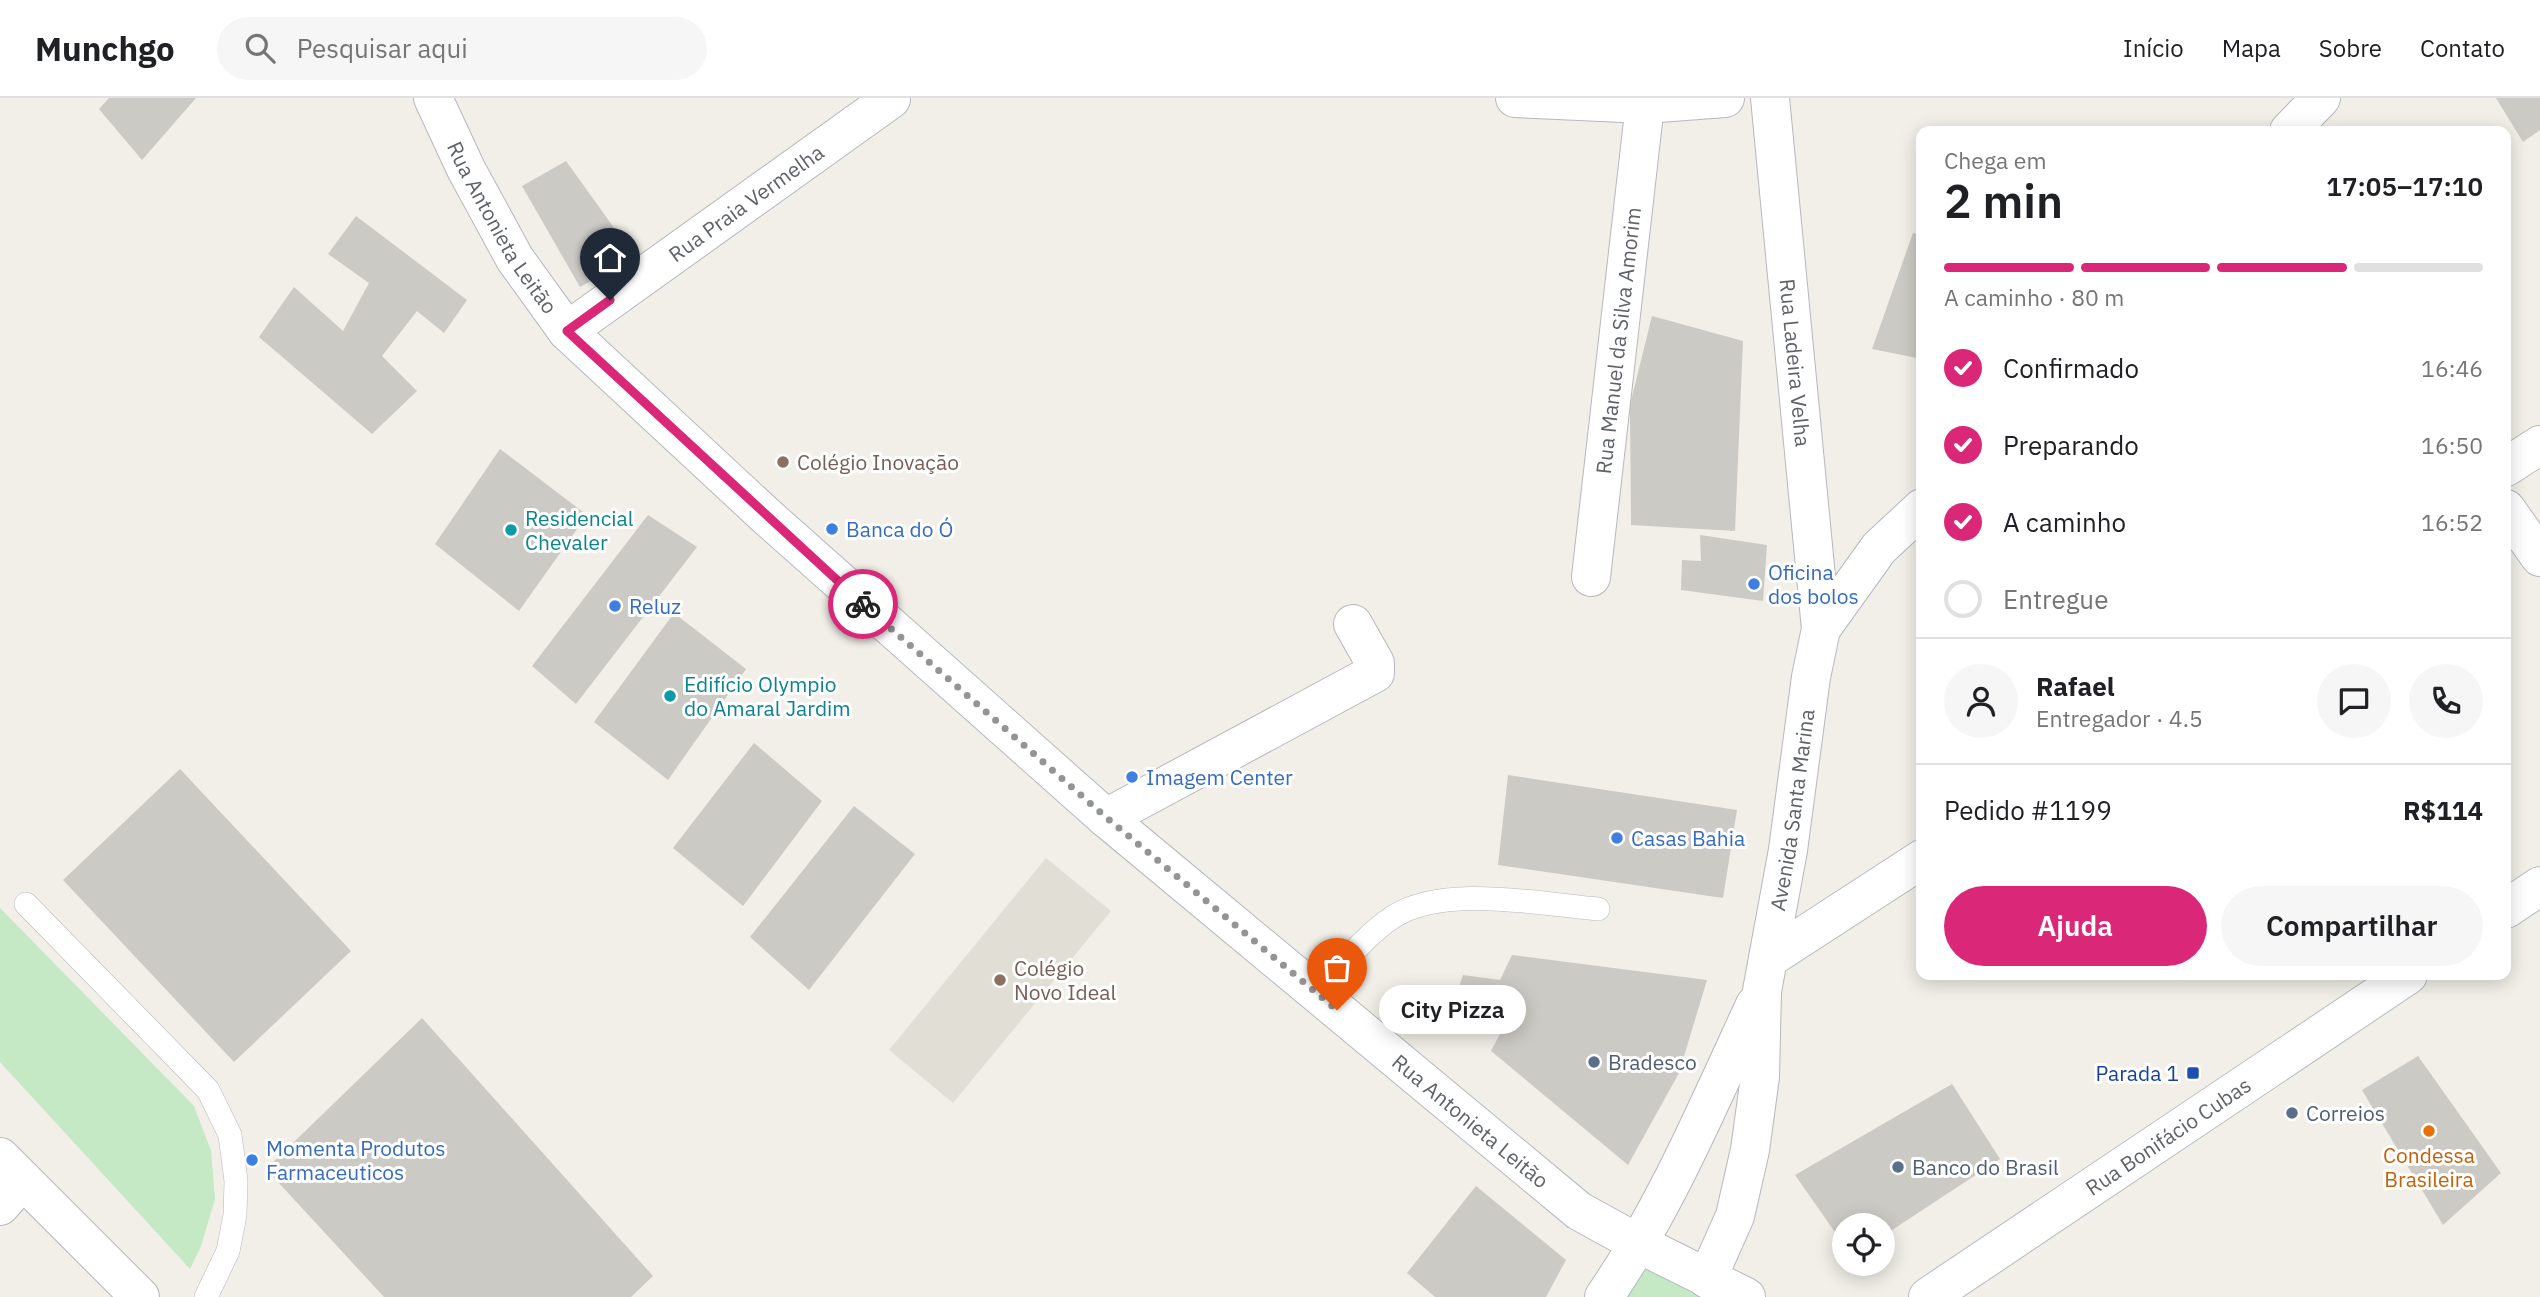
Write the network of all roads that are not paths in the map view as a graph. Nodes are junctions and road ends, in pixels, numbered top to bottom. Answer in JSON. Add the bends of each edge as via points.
{"nodes":[{"id":1,"x":433,"y":98,"type":"edge"},
{"id":2,"x":1515,"y":98,"type":"edge"},
{"id":3,"x":1726,"y":98,"type":"edge"},
{"id":4,"x":1770,"y":98,"type":"edge"},
{"id":5,"x":2321,"y":98,"type":"edge"},
{"id":6,"x":891,"y":99,"type":"edge"},
{"id":7,"x":1645,"y":104,"type":"junction"},
{"id":8,"x":2294,"y":126,"type":"edge"},
{"id":9,"x":567,"y":331,"type":"junction"},
{"id":10,"x":2540,"y":445,"type":"edge"},
{"id":11,"x":2511,"y":464,"type":"edge"},
{"id":12,"x":1916,"y":514,"type":"edge"},
{"id":13,"x":2511,"y":516,"type":"edge"},
{"id":14,"x":2540,"y":556,"type":"edge"},
{"id":15,"x":1591,"y":578,"type":"dead end"},
{"id":16,"x":1353,"y":624,"type":"dead end"},
{"id":17,"x":1821,"y":629,"type":"junction"},
{"id":18,"x":1107,"y":818,"type":"junction"},
{"id":19,"x":1916,"y":863,"type":"edge"},
{"id":20,"x":2540,"y":886,"type":"edge"},
{"id":21,"x":26,"y":904,"type":"dead end"},
{"id":22,"x":2511,"y":906,"type":"edge"},
{"id":23,"x":1598,"y":909,"type":"dead end"},
{"id":24,"x":1765,"y":975,"type":"junction"},
{"id":25,"x":2401,"y":980,"type":"edge"},
{"id":26,"x":1317,"y":993,"type":"junction"},
{"id":27,"x":8,"y":1181,"type":"edge"},
{"id":28,"x":1639,"y":1244,"type":"junction"},
{"id":29,"x":1707,"y":1279,"type":"junction"},
{"id":30,"x":140,"y":1297,"type":"edge"},
{"id":31,"x":206,"y":1297,"type":"edge"},
{"id":32,"x":1604,"y":1297,"type":"edge"},
{"id":33,"x":1746,"y":1297,"type":"edge"},
{"id":34,"x":1928,"y":1297,"type":"edge"}],
"edges":[{"from":1,"to":9,"type":"street","name":"Rua Antonieta Leitão","via":[[515,259]]},
{"from":2,"to":7,"type":"street"},
{"from":3,"to":7,"type":"street"},
{"from":4,"to":17,"type":"street","name":"Rua Ladeira Velha"},
{"from":5,"to":8,"type":"street"},
{"from":6,"to":9,"type":"street","name":"Rua Praia Vermelha"},
{"from":7,"to":15,"type":"street","name":"Rua Manuel da Silva Amorim"},
{"from":9,"to":18,"type":"street","name":"Rua Antonieta Leitão","via":[[764,514]]},
{"from":10,"to":11,"type":"street"},
{"from":12,"to":17,"type":"street","via":[[1879,548]]},
{"from":13,"to":14,"type":"street"},
{"from":16,"to":18,"type":"street","via":[[1375,663],[1375,673]]},
{"from":17,"to":24,"type":"street","name":"Avenida Santa Marina"},
{"from":18,"to":26,"type":"street","name":"Rua Antonieta Leitão"},
{"from":19,"to":24,"type":"street"},
{"from":20,"to":22,"type":"street"},
{"from":21,"to":31,"type":"lane","via":[[208,1090],[230,1135],[235,1215],[228,1251]]},
{"from":23,"to":26,"type":"lane","via":[[1461,897],[1427,902],[1393,916]]},
{"from":24,"to":28,"type":"street","name":"Avenida Santa Marina"},
{"from":24,"to":29,"type":"street","name":"Avenida Santa Marina","via":[[1750,1150],[1735,1216]]},
{"from":25,"to":34,"type":"street","name":"Rua Bonifácio Cubas"},
{"from":26,"to":28,"type":"street","name":"Rua Antonieta Leitão","via":[[1579,1211]]},
{"from":27,"to":30,"type":"street"},
{"from":28,"to":29,"type":"street"},
{"from":28,"to":32,"type":"street","name":"Avenida Santa Marina"},
{"from":29,"to":33,"type":"street"}]}
